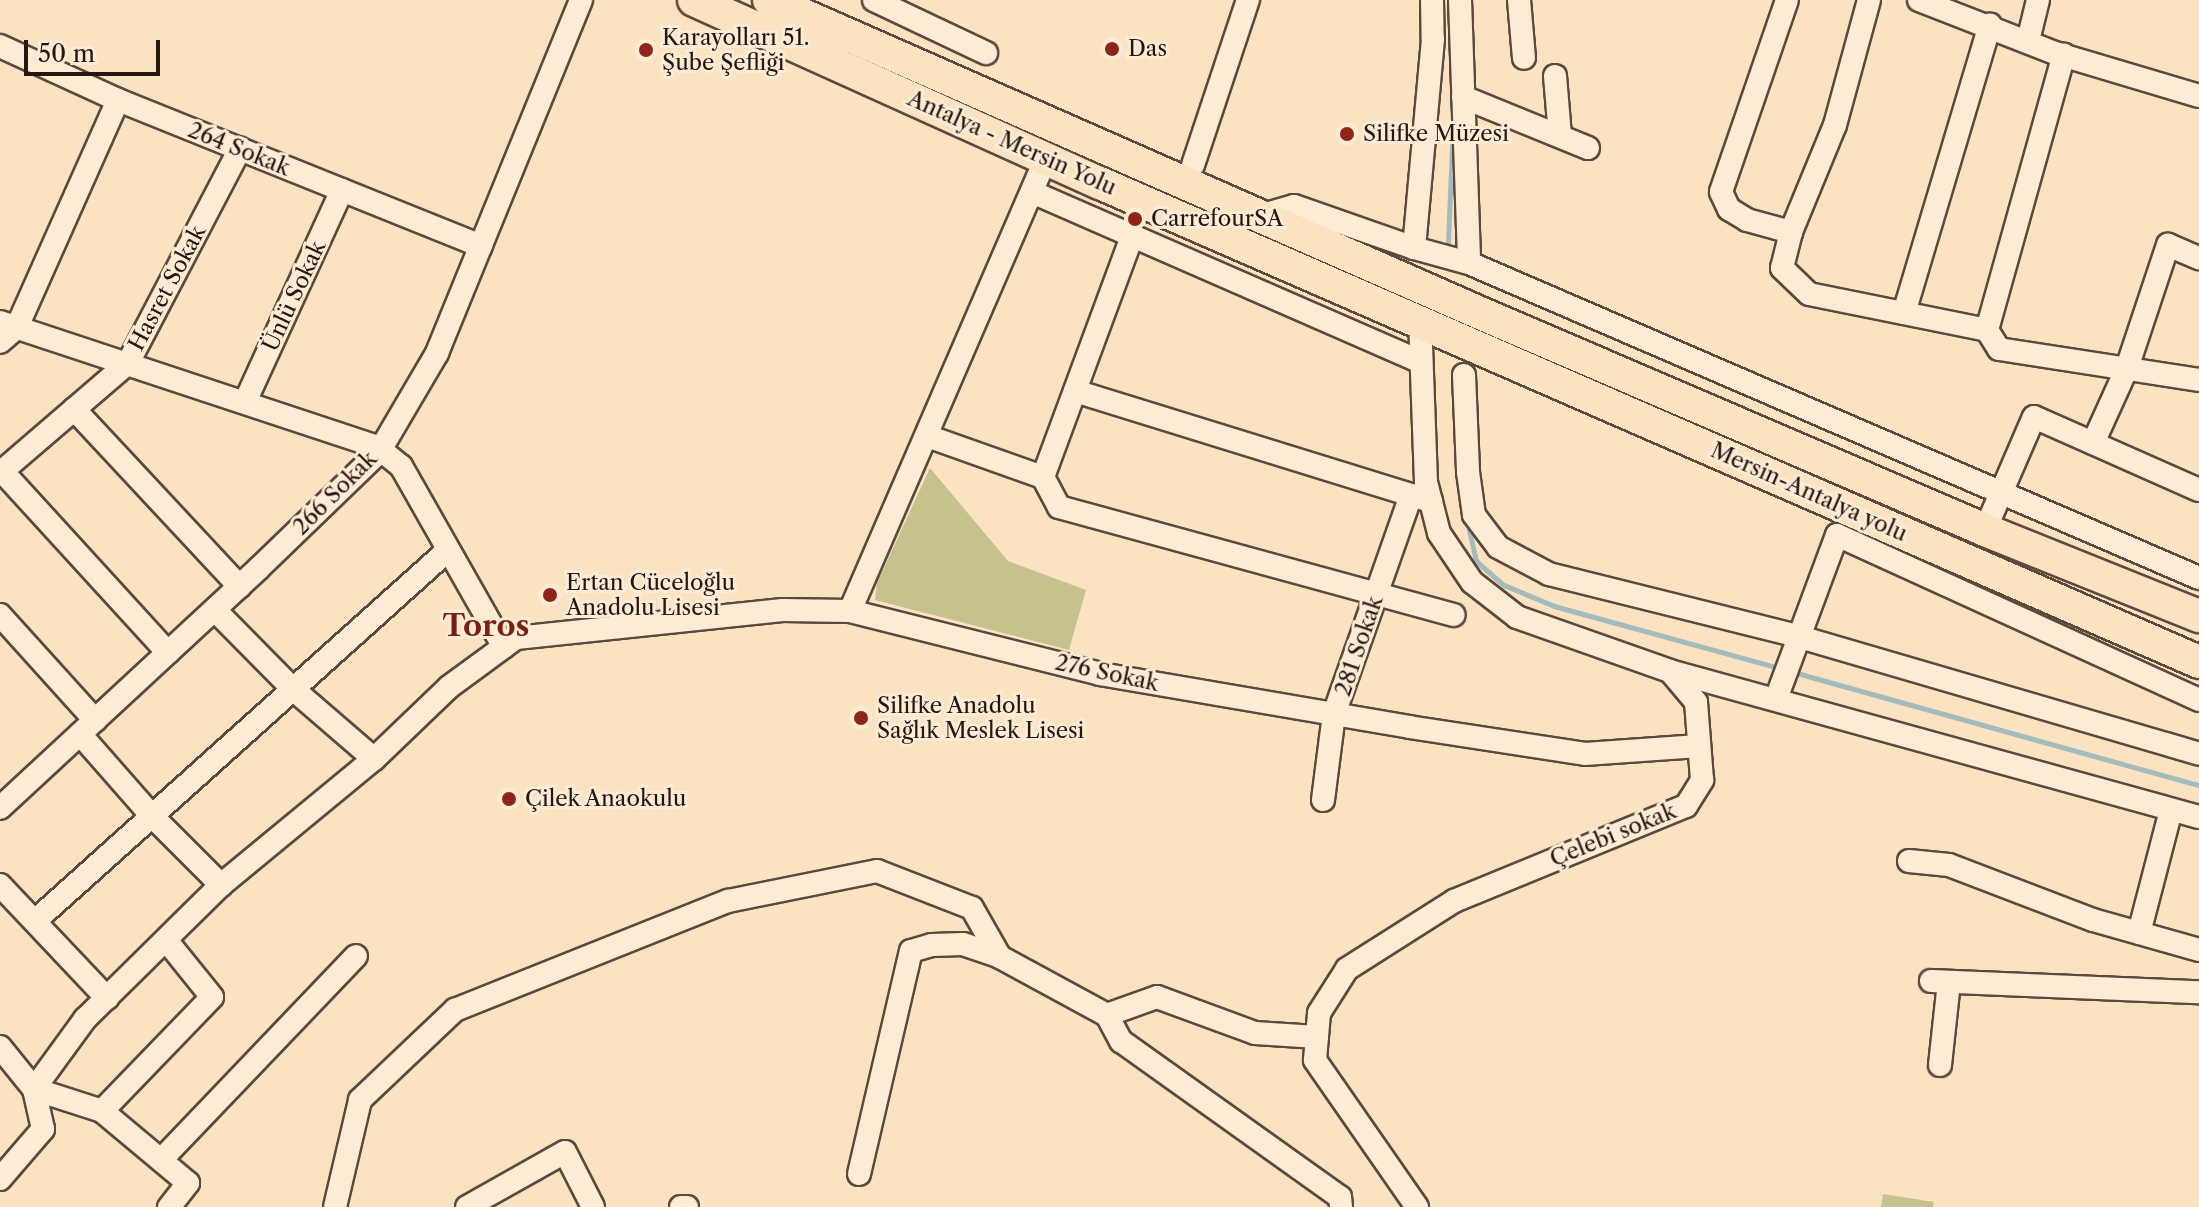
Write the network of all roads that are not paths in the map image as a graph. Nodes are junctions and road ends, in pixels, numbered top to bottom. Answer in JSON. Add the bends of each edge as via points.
{"nodes":[{"id":1,"x":581,"y":0,"type":"edge"},
{"id":2,"x":694,"y":0,"type":"edge"},
{"id":3,"x":769,"y":0,"type":"edge"},
{"id":4,"x":874,"y":0,"type":"edge"},
{"id":5,"x":1248,"y":0,"type":"edge"},
{"id":6,"x":1432,"y":0,"type":"edge"},
{"id":7,"x":1460,"y":0,"type":"edge"},
{"id":8,"x":1519,"y":0,"type":"edge"},
{"id":9,"x":1787,"y":0,"type":"edge"},
{"id":10,"x":1869,"y":0,"type":"edge"},
{"id":11,"x":1919,"y":0,"type":"edge"},
{"id":12,"x":2038,"y":0,"type":"edge"},
{"id":13,"x":1990,"y":25,"type":"junction"},
{"id":14,"x":2028,"y":41,"type":"junction"},
{"id":15,"x":0,"y":46,"type":"edge"},
{"id":16,"x":986,"y":53,"type":"dead end"},
{"id":17,"x":2064,"y":55,"type":"junction"},
{"id":18,"x":1524,"y":58,"type":"dead end"},
{"id":19,"x":1555,"y":76,"type":"dead end"},
{"id":20,"x":2199,"y":96,"type":"edge"},
{"id":21,"x":1463,"y":97,"type":"junction"},
{"id":22,"x":118,"y":100,"type":"junction"},
{"id":23,"x":1560,"y":136,"type":"junction"},
{"id":24,"x":1588,"y":148,"type":"dead end"},
{"id":25,"x":240,"y":149,"type":"junction"},
{"id":26,"x":1046,"y":159,"type":"junction"},
{"id":27,"x":1193,"y":165,"type":"dead end"},
{"id":28,"x":342,"y":190,"type":"junction"},
{"id":29,"x":1032,"y":192,"type":"junction"},
{"id":30,"x":1259,"y":216,"type":"junction"},
{"id":31,"x":1791,"y":232,"type":"junction"},
{"id":32,"x":1132,"y":236,"type":"junction"},
{"id":33,"x":481,"y":246,"type":"junction"},
{"id":34,"x":1414,"y":248,"type":"junction"},
{"id":35,"x":2199,"y":258,"type":"edge"},
{"id":36,"x":1469,"y":263,"type":"junction"},
{"id":37,"x":1418,"y":285,"type":"joint"},
{"id":38,"x":1904,"y":313,"type":"junction"},
{"id":39,"x":1420,"y":321,"type":"junction"},
{"id":40,"x":6,"y":330,"type":"edge"},
{"id":41,"x":1987,"y":330,"type":"junction"},
{"id":42,"x":1422,"y":362,"type":"junction"},
{"id":43,"x":1472,"y":362,"type":"junction"},
{"id":44,"x":128,"y":363,"type":"junction"},
{"id":45,"x":2127,"y":368,"type":"junction"},
{"id":46,"x":2199,"y":380,"type":"edge"},
{"id":47,"x":1075,"y":391,"type":"junction"},
{"id":48,"x":245,"y":402,"type":"junction"},
{"id":49,"x":74,"y":409,"type":"junction"},
{"id":50,"x":927,"y":436,"type":"junction"},
{"id":51,"x":2093,"y":443,"type":"junction"},
{"id":52,"x":380,"y":450,"type":"junction"},
{"id":53,"x":1,"y":472,"type":"edge"},
{"id":54,"x":1043,"y":477,"type":"junction"},
{"id":55,"x":2199,"y":490,"type":"edge"},
{"id":56,"x":2001,"y":494,"type":"junction"},
{"id":57,"x":1421,"y":498,"type":"junction"},
{"id":58,"x":1985,"y":530,"type":"junction"},
{"id":59,"x":448,"y":550,"type":"junction"},
{"id":60,"x":2199,"y":578,"type":"edge"},
{"id":61,"x":240,"y":587,"type":"junction"},
{"id":62,"x":1377,"y":594,"type":"junction"},
{"id":63,"x":215,"y":610,"type":"junction"},
{"id":64,"x":850,"y":611,"type":"junction"},
{"id":65,"x":0,"y":615,"type":"edge"},
{"id":66,"x":1454,"y":615,"type":"dead end"},
{"id":67,"x":2199,"y":616,"type":"edge"},
{"id":68,"x":510,"y":642,"type":"junction"},
{"id":69,"x":1794,"y":643,"type":"junction"},
{"id":70,"x":168,"y":653,"type":"junction"},
{"id":71,"x":2199,"y":662,"type":"edge"},
{"id":72,"x":1670,"y":671,"type":"junction"},
{"id":73,"x":293,"y":689,"type":"junction"},
{"id":74,"x":1776,"y":699,"type":"junction"},
{"id":75,"x":2199,"y":700,"type":"edge"},
{"id":76,"x":1334,"y":714,"type":"junction"},
{"id":77,"x":88,"y":727,"type":"junction"},
{"id":78,"x":1699,"y":746,"type":"junction"},
{"id":79,"x":2199,"y":754,"type":"edge"},
{"id":80,"x":374,"y":759,"type":"junction"},
{"id":81,"x":4,"y":797,"type":"edge"},
{"id":82,"x":1323,"y":800,"type":"dead end"},
{"id":83,"x":2171,"y":810,"type":"junction"},
{"id":84,"x":152,"y":816,"type":"junction"},
{"id":85,"x":2199,"y":817,"type":"edge"},
{"id":86,"x":1909,"y":861,"type":"dead end"},
{"id":87,"x":0,"y":885,"type":"edge"},
{"id":88,"x":221,"y":885,"type":"junction"},
{"id":89,"x":35,"y":921,"type":"junction"},
{"id":90,"x":2139,"y":933,"type":"junction"},
{"id":91,"x":166,"y":940,"type":"junction"},
{"id":92,"x":2199,"y":950,"type":"edge"},
{"id":93,"x":356,"y":956,"type":"dead end"},
{"id":94,"x":1000,"y":957,"type":"junction"},
{"id":95,"x":2199,"y":992,"type":"edge"},
{"id":96,"x":107,"y":998,"type":"junction"},
{"id":97,"x":1107,"y":1015,"type":"junction"},
{"id":98,"x":1317,"y":1037,"type":"junction"},
{"id":99,"x":0,"y":1047,"type":"edge"},
{"id":100,"x":1940,"y":1065,"type":"dead end"},
{"id":101,"x":34,"y":1089,"type":"junction"},
{"id":102,"x":102,"y":1111,"type":"junction"},
{"id":103,"x":161,"y":1160,"type":"junction"},
{"id":104,"x":859,"y":1174,"type":"dead end"},
{"id":105,"x":0,"y":1179,"type":"edge"},
{"id":106,"x":169,"y":1207,"type":"edge"},
{"id":107,"x":335,"y":1207,"type":"edge"},
{"id":108,"x":467,"y":1207,"type":"edge"},
{"id":109,"x":593,"y":1207,"type":"edge"},
{"id":110,"x":681,"y":1207,"type":"edge"},
{"id":111,"x":687,"y":1207,"type":"edge"},
{"id":112,"x":1341,"y":1207,"type":"edge"},
{"id":113,"x":1417,"y":1207,"type":"edge"}],
"edges":[{"from":1,"to":33,"type":"street","name":"266 Sokak"},
{"from":2,"to":26,"type":"highway","name":"Antalya - Mersin Yolu"},
{"from":3,"to":30,"type":"highway","name":"Antalya - Mersin Yolu"},
{"from":4,"to":16,"type":"street"},
{"from":5,"to":27,"type":"street"},
{"from":6,"to":34,"type":"street"},
{"from":7,"to":21,"type":"street"},
{"from":8,"to":18,"type":"street"},
{"from":9,"to":31,"type":"street","via":[[1721,192],[1729,209],[1747,220]]},
{"from":10,"to":31,"type":"street","via":[[1835,125]]},
{"from":11,"to":13,"type":"street"},
{"from":12,"to":14,"type":"street"},
{"from":13,"to":14,"type":"street"},
{"from":13,"to":38,"type":"street"},
{"from":14,"to":17,"type":"street"},
{"from":15,"to":22,"type":"street","name":"264 Sokak"},
{"from":17,"to":20,"type":"street"},
{"from":17,"to":41,"type":"street"},
{"from":19,"to":23,"type":"street"},
{"from":21,"to":23,"type":"street"},
{"from":21,"to":36,"type":"street"},
{"from":22,"to":25,"type":"street","name":"264 Sokak"},
{"from":22,"to":40,"type":"street"},
{"from":23,"to":24,"type":"street"},
{"from":25,"to":28,"type":"street","name":"264 Sokak"},
{"from":25,"to":44,"type":"street","name":"Hasret Sokak"},
{"from":26,"to":29,"type":"street"},
{"from":26,"to":39,"type":"highway","name":"Antalya - Mersin Yolu"},
{"from":28,"to":33,"type":"street","name":"264 Sokak"},
{"from":28,"to":48,"type":"street","name":"Ünlü Sokak"},
{"from":29,"to":32,"type":"street"},
{"from":29,"to":50,"type":"street"},
{"from":30,"to":34,"type":"street","via":[[1294,206]]},
{"from":30,"to":37,"type":"highway","name":"Antalya - Mersin Yolu"},
{"from":31,"to":38,"type":"street","via":[[1782,268],[1809,294]]},
{"from":32,"to":42,"type":"street"},
{"from":32,"to":47,"type":"street"},
{"from":33,"to":52,"type":"street","name":"266 Sokak","via":[[437,353]]},
{"from":34,"to":36,"type":"street"},
{"from":35,"to":45,"type":"street","via":[[2168,245]]},
{"from":36,"to":56,"type":"street"},
{"from":37,"to":58,"type":"highway","name":"Mersin-Antalya yolu"},
{"from":38,"to":41,"type":"street"},
{"from":39,"to":42,"type":"street"},
{"from":39,"to":43,"type":"highway","name":"Mersin-Antalya yolu"},
{"from":40,"to":44,"type":"street"},
{"from":41,"to":45,"type":"street","via":[[1999,349]]},
{"from":42,"to":57,"type":"street","via":[[1426,482]]},
{"from":43,"to":69,"type":"street","via":[[1468,472],[1474,515],[1498,547],[1549,574]]},
{"from":43,"to":71,"type":"highway","name":"Mersin-Antalya yolu"},
{"from":44,"to":48,"type":"street"},
{"from":44,"to":49,"type":"street","name":"Hasret Sokak"},
{"from":45,"to":46,"type":"street"},
{"from":45,"to":51,"type":"street"},
{"from":47,"to":54,"type":"street"},
{"from":47,"to":57,"type":"street"},
{"from":48,"to":52,"type":"street"},
{"from":49,"to":53,"type":"street","name":"Hasret Sokak"},
{"from":49,"to":61,"type":"street"},
{"from":50,"to":54,"type":"street"},
{"from":50,"to":64,"type":"street"},
{"from":51,"to":55,"type":"street"},
{"from":51,"to":56,"type":"street","via":[[2034,417]]},
{"from":52,"to":59,"type":"street","via":[[401,466]]},
{"from":52,"to":61,"type":"street","name":"266 Sokak"},
{"from":53,"to":70,"type":"street"},
{"from":54,"to":62,"type":"street","via":[[1059,507]]},
{"from":56,"to":58,"type":"street"},
{"from":56,"to":60,"type":"street"},
{"from":57,"to":62,"type":"street","name":"281 Sokak"},
{"from":57,"to":72,"type":"street","via":[[1472,582],[1517,617]]},
{"from":58,"to":67,"type":"highway","name":"Mersin-Antalya yolu"},
{"from":59,"to":68,"type":"street"},
{"from":59,"to":73,"type":"street"},
{"from":61,"to":63,"type":"street","name":"266 Sokak"},
{"from":62,"to":66,"type":"street"},
{"from":62,"to":76,"type":"street","name":"281 Sokak"},
{"from":63,"to":70,"type":"street","name":"266 Sokak"},
{"from":63,"to":73,"type":"street"},
{"from":64,"to":68,"type":"street","name":"276 Sokak","via":[[783,610]]},
{"from":64,"to":76,"type":"street","name":"276 Sokak","via":[[1100,674]]},
{"from":65,"to":77,"type":"street"},
{"from":68,"to":80,"type":"street","via":[[449,687]]},
{"from":69,"to":74,"type":"street"},
{"from":69,"to":75,"type":"street","via":[[1837,535]]},
{"from":69,"to":79,"type":"street"},
{"from":70,"to":77,"type":"street","name":"266 Sokak"},
{"from":72,"to":74,"type":"street"},
{"from":72,"to":78,"type":"street","name":"Çelebi sokak","via":[[1696,702]]},
{"from":73,"to":80,"type":"street"},
{"from":73,"to":84,"type":"street"},
{"from":74,"to":83,"type":"street"},
{"from":76,"to":78,"type":"street","name":"276 Sokak","via":[[1585,754]]},
{"from":76,"to":82,"type":"street","name":"281 Sokak"},
{"from":77,"to":81,"type":"street","name":"266 Sokak"},
{"from":77,"to":84,"type":"street"},
{"from":78,"to":98,"type":"street","name":"Çelebi sokak","via":[[1702,780],[1686,806],[1454,901],[1347,969],[1319,1013]]},
{"from":80,"to":88,"type":"street"},
{"from":83,"to":85,"type":"street"},
{"from":83,"to":90,"type":"street"},
{"from":84,"to":88,"type":"street"},
{"from":84,"to":89,"type":"street"},
{"from":86,"to":90,"type":"street","via":[[1949,865]]},
{"from":87,"to":89,"type":"street"},
{"from":88,"to":91,"type":"street"},
{"from":89,"to":96,"type":"street"},
{"from":90,"to":92,"type":"street"},
{"from":91,"to":96,"type":"street"},
{"from":91,"to":102,"type":"street","via":[[212,997]]},
{"from":93,"to":103,"type":"street"},
{"from":94,"to":97,"type":"street"},
{"from":94,"to":104,"type":"street","via":[[963,944],[911,951]]},
{"from":94,"to":107,"type":"street","via":[[972,908],[877,871],[728,901],[455,1010],[360,1100]]},
{"from":95,"to":100,"type":"street","via":[[1940,982]]},
{"from":96,"to":101,"type":"street","via":[[85,1019]]},
{"from":97,"to":98,"type":"street","via":[[1157,997],[1255,1033]]},
{"from":97,"to":112,"type":"street","via":[[1121,1041],[1340,1197]]},
{"from":98,"to":113,"type":"street","name":"Çelebi sokak","via":[[1315,1060]]},
{"from":99,"to":101,"type":"street"},
{"from":101,"to":102,"type":"street"},
{"from":101,"to":105,"type":"street","via":[[43,1129]]},
{"from":102,"to":103,"type":"street"},
{"from":103,"to":106,"type":"street","via":[[188,1183]]},
{"from":108,"to":109,"type":"street","via":[[565,1152]]},
{"from":110,"to":111,"type":"street"}]}
